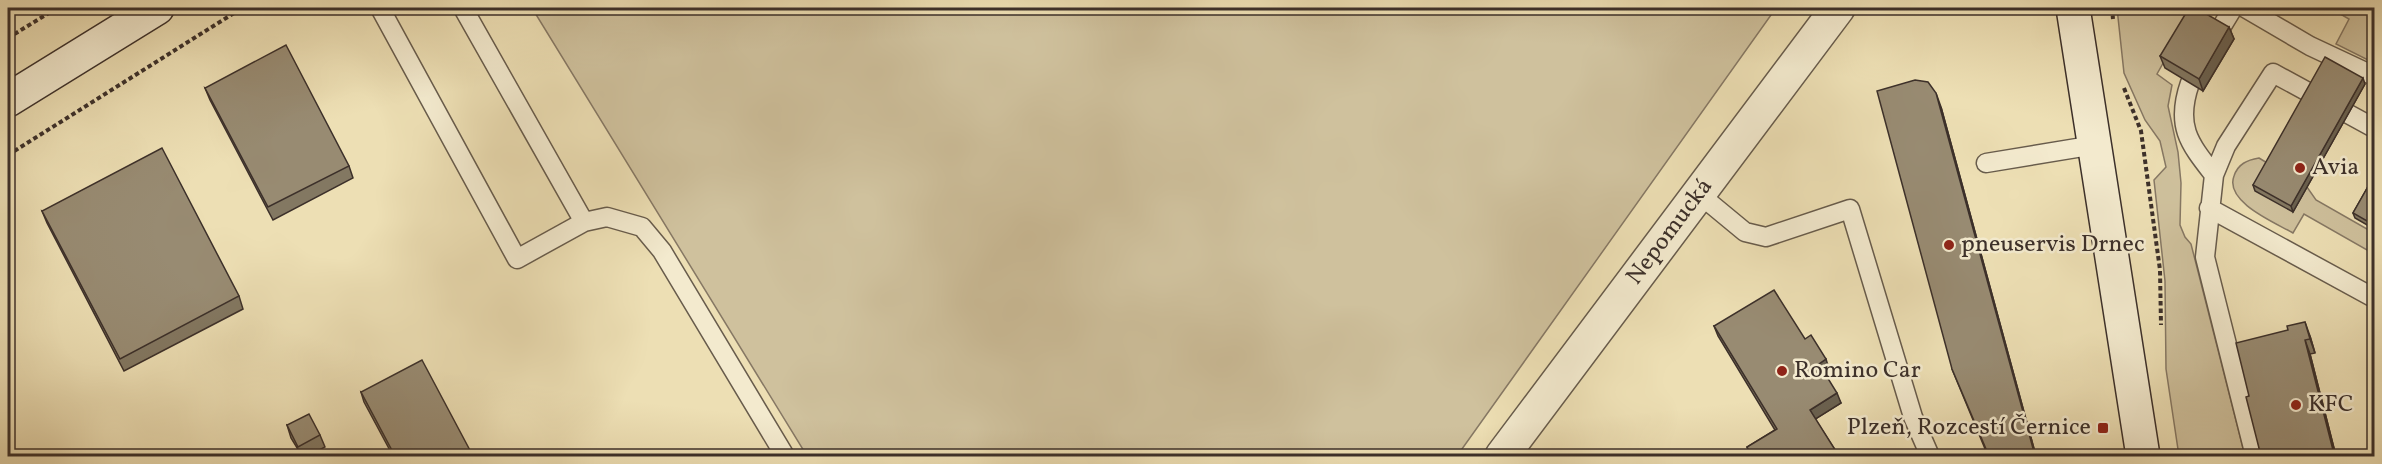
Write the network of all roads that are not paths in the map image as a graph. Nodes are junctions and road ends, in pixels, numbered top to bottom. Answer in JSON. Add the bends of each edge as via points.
{"nodes":[{"id":1,"x":157,"y":8,"type":"edge"},
{"id":2,"x":380,"y":8,"type":"edge"},
{"id":3,"x":463,"y":8,"type":"edge"},
{"id":4,"x":1838,"y":8,"type":"edge"},
{"id":5,"x":2073,"y":8,"type":"edge"},
{"id":6,"x":2233,"y":8,"type":"edge"},
{"id":7,"x":2245,"y":8,"type":"edge"},
{"id":8,"x":2219,"y":31,"type":"edge"},
{"id":9,"x":2374,"y":76,"type":"edge"},
{"id":10,"x":2190,"y":83,"type":"edge"},
{"id":11,"x":8,"y":100,"type":"edge"},
{"id":12,"x":2374,"y":128,"type":"edge"},
{"id":13,"x":2095,"y":145,"type":"junction"},
{"id":14,"x":1986,"y":163,"type":"dead end"},
{"id":15,"x":2214,"y":176,"type":"junction"},
{"id":16,"x":1699,"y":194,"type":"junction"},
{"id":17,"x":2209,"y":208,"type":"junction"},
{"id":18,"x":584,"y":222,"type":"junction"},
{"id":19,"x":2374,"y":298,"type":"edge"},
{"id":20,"x":784,"y":456,"type":"edge"},
{"id":21,"x":1502,"y":456,"type":"edge"},
{"id":22,"x":1930,"y":456,"type":"edge"},
{"id":23,"x":2143,"y":456,"type":"edge"},
{"id":24,"x":2255,"y":456,"type":"edge"}],
"edges":[{"from":1,"to":11,"type":"main road"},
{"from":2,"to":18,"type":"lane","via":[[517,260]]},
{"from":3,"to":18,"type":"lane"},
{"from":4,"to":16,"type":"main road","name":"Nepomucká"},
{"from":5,"to":13,"type":"main road"},
{"from":6,"to":8,"type":"lane"},
{"from":7,"to":9,"type":"lane","via":[[2310,46]]},
{"from":10,"to":15,"type":"lane","via":[[2184,100],[2189,142]]},
{"from":12,"to":15,"type":"lane","via":[[2273,73],[2226,146]]},
{"from":13,"to":14,"type":"lane"},
{"from":13,"to":23,"type":"main road"},
{"from":15,"to":17,"type":"lane"},
{"from":16,"to":21,"type":"main road","name":"Nepomucká"},
{"from":16,"to":22,"type":"lane","via":[[1745,232],[1766,237],[1850,209],[1913,417]]},
{"from":17,"to":19,"type":"lane"},
{"from":17,"to":24,"type":"lane","via":[[2205,257]]},
{"from":18,"to":20,"type":"lane","via":[[607,217],[642,227],[662,251]]}]}
